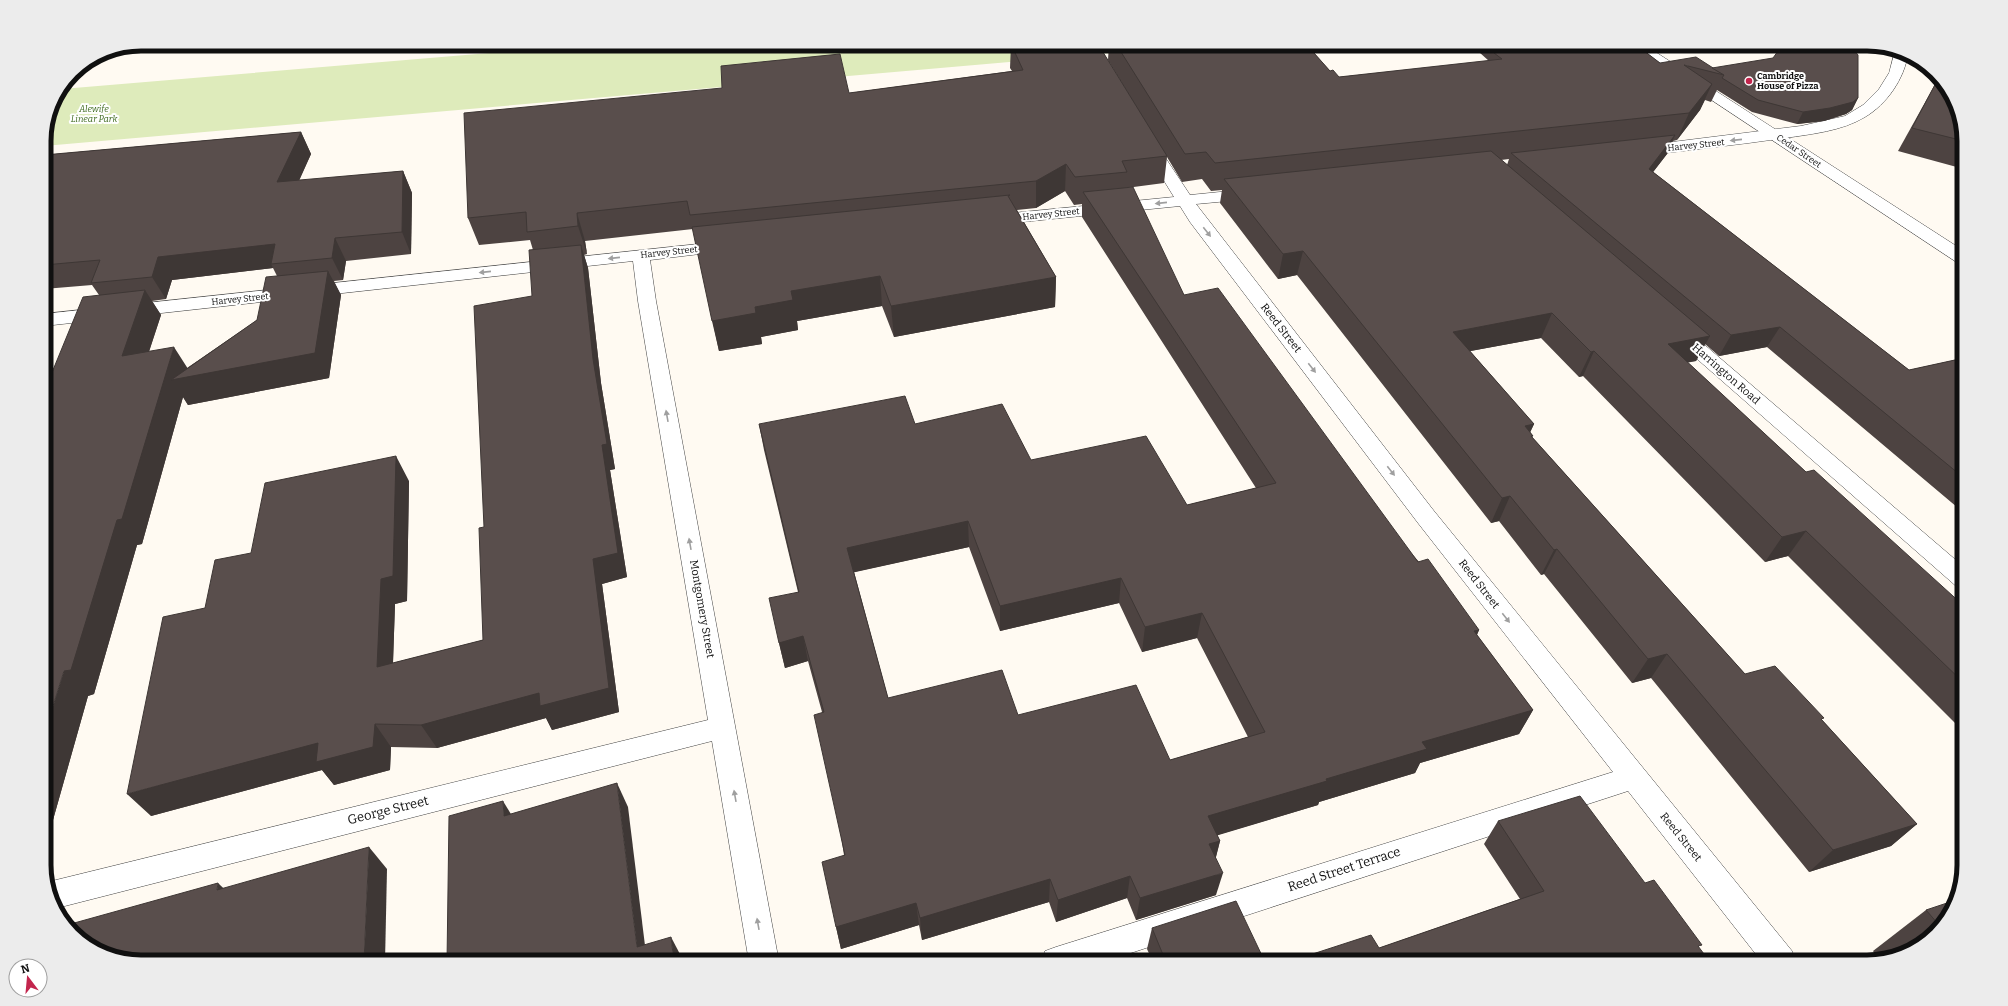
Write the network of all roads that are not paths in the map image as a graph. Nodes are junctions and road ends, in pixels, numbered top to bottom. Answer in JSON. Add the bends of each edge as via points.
{"nodes":[{"id":1,"x":1645,"y":51,"type":"edge"},
{"id":2,"x":1900,"y":57,"type":"edge"},
{"id":3,"x":1142,"y":132,"type":"edge"},
{"id":4,"x":1775,"y":135,"type":"junction"},
{"id":5,"x":1627,"y":152,"type":"edge"},
{"id":6,"x":1268,"y":192,"type":"edge"},
{"id":7,"x":1184,"y":201,"type":"junction"},
{"id":8,"x":978,"y":221,"type":"edge"},
{"id":9,"x":740,"y":245,"type":"edge"},
{"id":10,"x":1957,"y":254,"type":"edge"},
{"id":11,"x":641,"y":255,"type":"junction"},
{"id":12,"x":51,"y":319,"type":"edge"},
{"id":13,"x":1663,"y":320,"type":"edge"},
{"id":14,"x":1957,"y":574,"type":"edge"},
{"id":15,"x":723,"y":726,"type":"junction"},
{"id":16,"x":1633,"y":778,"type":"junction"},
{"id":17,"x":56,"y":894,"type":"edge"},
{"id":18,"x":763,"y":955,"type":"edge"},
{"id":19,"x":1078,"y":955,"type":"edge"},
{"id":20,"x":1775,"y":955,"type":"edge"}],
"edges":[{"from":1,"to":4,"type":"street","name":"Cedar Street"},
{"from":2,"to":4,"type":"street","name":"Harvey Street","via":[[1889,85],[1878,100],[1866,109],[1836,123]]},
{"from":3,"to":7,"type":"street","name":"Reed Street"},
{"from":4,"to":5,"type":"street","name":"Harvey Street","one_way":true},
{"from":4,"to":10,"type":"street","name":"Cedar Street"},
{"from":6,"to":7,"type":"street","name":"Harvey Street"},
{"from":7,"to":8,"type":"street","name":"Harvey Street","one_way":true},
{"from":7,"to":16,"type":"street","name":"Reed Street","one_way":true,"via":[[1426,517]]},
{"from":9,"to":11,"type":"street","name":"Harvey Street"},
{"from":11,"to":12,"type":"street","name":"Harvey Street","one_way":true},
{"from":15,"to":11,"type":"street","name":"Montgomery Street","one_way":true},
{"from":13,"to":14,"type":"street","name":"Harrington Road"},
{"from":15,"to":17,"type":"street","name":"George Street"},
{"from":18,"to":15,"type":"street","name":"Montgomery Street","one_way":true},
{"from":16,"to":19,"type":"street","name":"Reed Street Terrace"},
{"from":16,"to":20,"type":"street","name":"Reed Street"}]}
